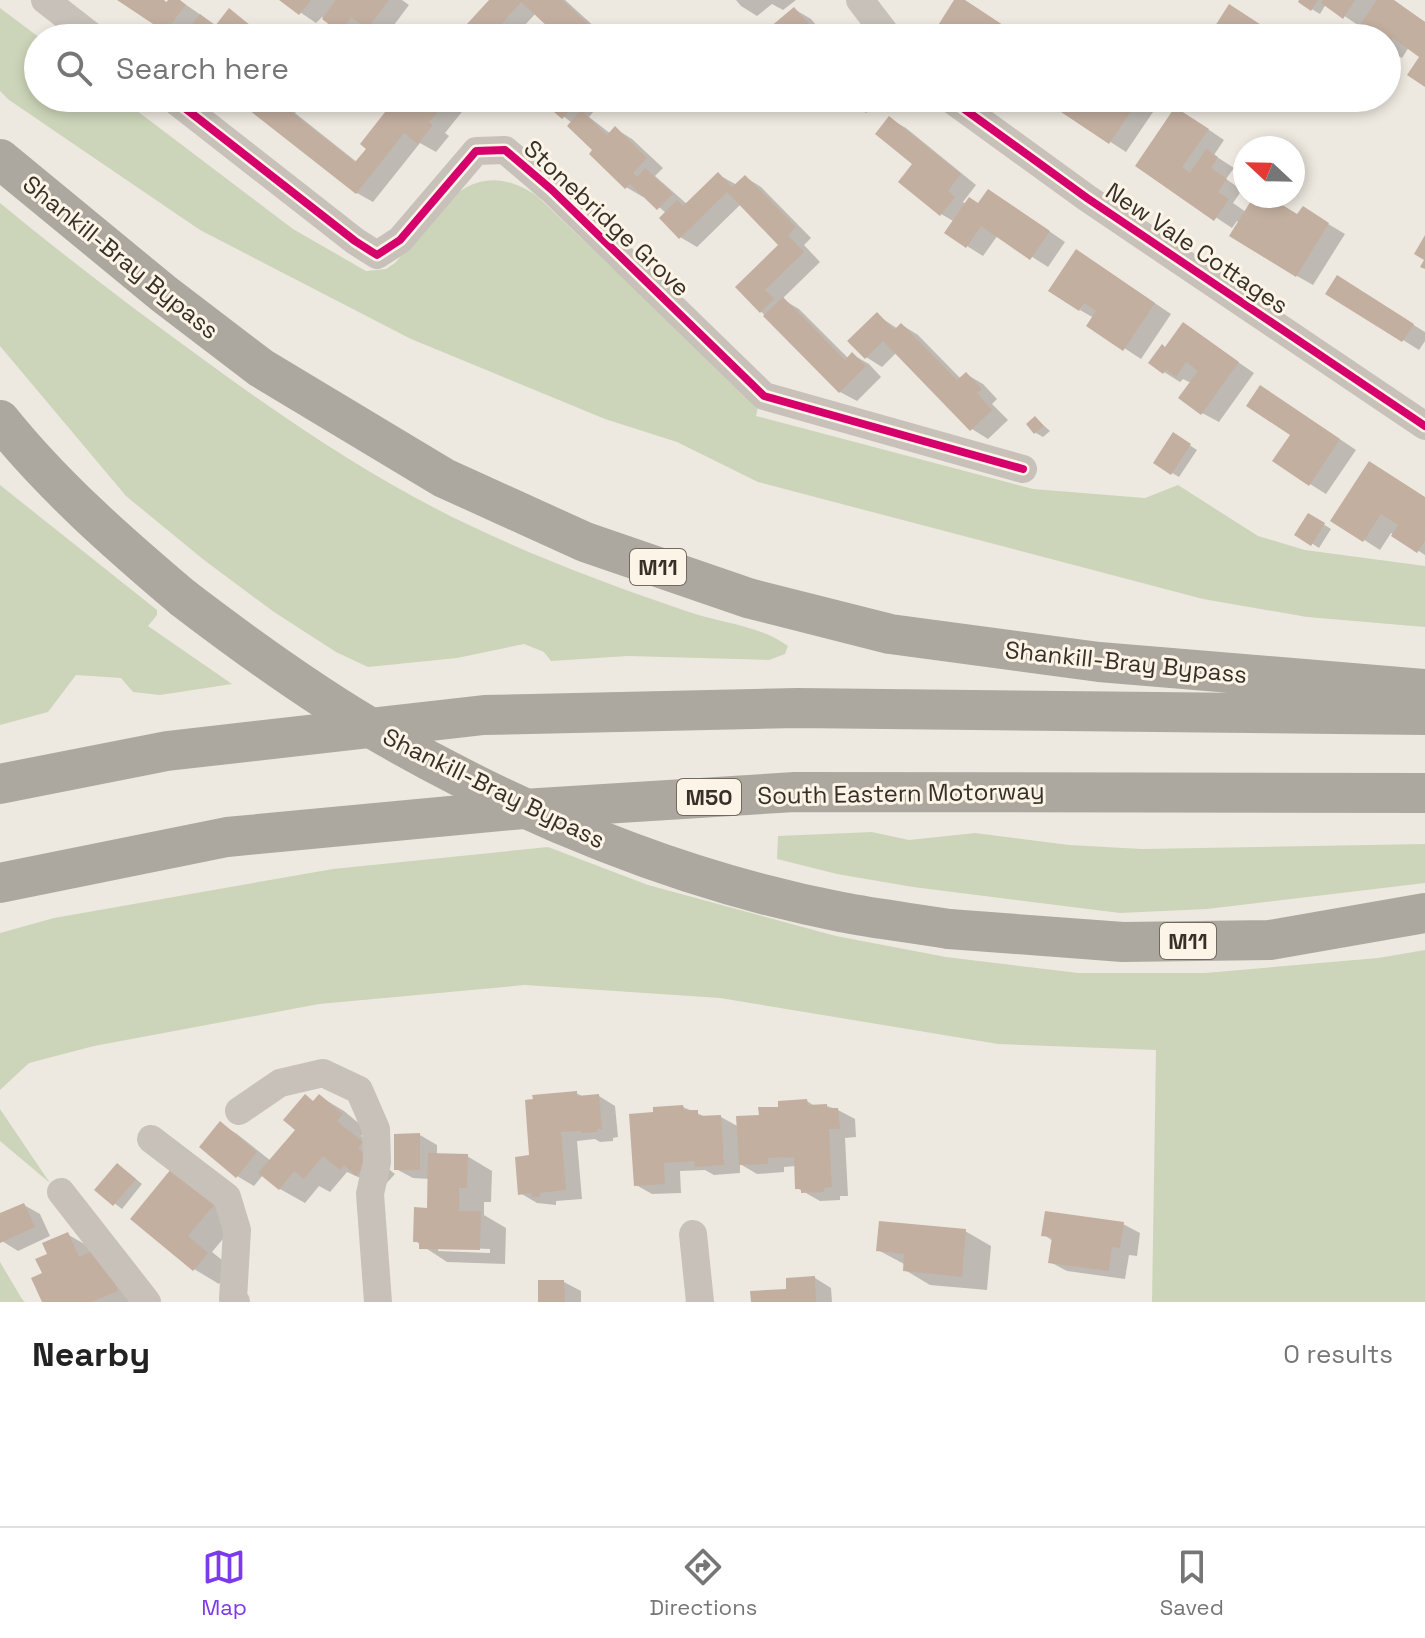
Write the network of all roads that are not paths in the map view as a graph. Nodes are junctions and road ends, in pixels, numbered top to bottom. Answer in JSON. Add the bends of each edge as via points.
{"nodes":[{"id":1,"x":45,"y":0,"type":"edge"},
{"id":2,"x":860,"y":0,"type":"edge"},
{"id":3,"x":76,"y":24,"type":"edge"},
{"id":4,"x":878,"y":24,"type":"edge"},
{"id":5,"x":190,"y":112,"type":"edge"},
{"id":6,"x":968,"y":112,"type":"edge"},
{"id":7,"x":0,"y":159,"type":"edge"},
{"id":8,"x":0,"y":420,"type":"edge"},
{"id":9,"x":1425,"y":426,"type":"edge"},
{"id":10,"x":1023,"y":469,"type":"dead end"},
{"id":11,"x":1425,"y":689,"type":"edge"},
{"id":12,"x":1425,"y":715,"type":"edge"},
{"id":13,"x":0,"y":784,"type":"edge"},
{"id":14,"x":1425,"y":793,"type":"edge"},
{"id":15,"x":0,"y":883,"type":"edge"},
{"id":16,"x":1425,"y":913,"type":"edge"},
{"id":17,"x":239,"y":1111,"type":"dead end"},
{"id":18,"x":151,"y":1139,"type":"dead end"},
{"id":19,"x":61,"y":1192,"type":"dead end"},
{"id":20,"x":693,"y":1234,"type":"dead end"},
{"id":21,"x":147,"y":1302,"type":"edge"},
{"id":22,"x":236,"y":1302,"type":"edge"},
{"id":23,"x":378,"y":1302,"type":"edge"},
{"id":24,"x":700,"y":1302,"type":"edge"}],
"edges":[{"from":1,"to":3,"type":"street"},
{"from":2,"to":4,"type":"street"},
{"from":5,"to":10,"type":"street","name":"Stonebridge Grove","via":[[377,255],[400,240],[476,151],[505,150],[764,396]]},
{"from":6,"to":9,"type":"street","name":"New Vale Cottages"},
{"from":7,"to":11,"type":"highway","name":"Shankill-Bray Bypass","number":"M11","via":[[261,368],[444,478],[585,542],[748,598],[890,634],[1099,662]]},
{"from":8,"to":16,"type":"highway","name":"Shankill-Bray Bypass","number":"M11","bridge":true,"via":[[63,489],[183,598],[256,654],[384,736],[576,831],[732,885],[839,911],[949,929],[1123,942],[1270,940]]},
{"from":12,"to":13,"type":"highway","via":[[797,708],[484,715],[167,751]]},
{"from":14,"to":15,"type":"highway","name":"South Eastern Motorway","number":"M50","via":[[795,792],[553,807],[227,837]]},
{"from":17,"to":23,"type":"street","via":[[280,1083],[323,1073],[359,1090],[376,1129],[377,1162],[370,1194]]},
{"from":18,"to":22,"type":"street","via":[[227,1197],[237,1230]]},
{"from":19,"to":21,"type":"street"},
{"from":20,"to":24,"type":"street"}]}
